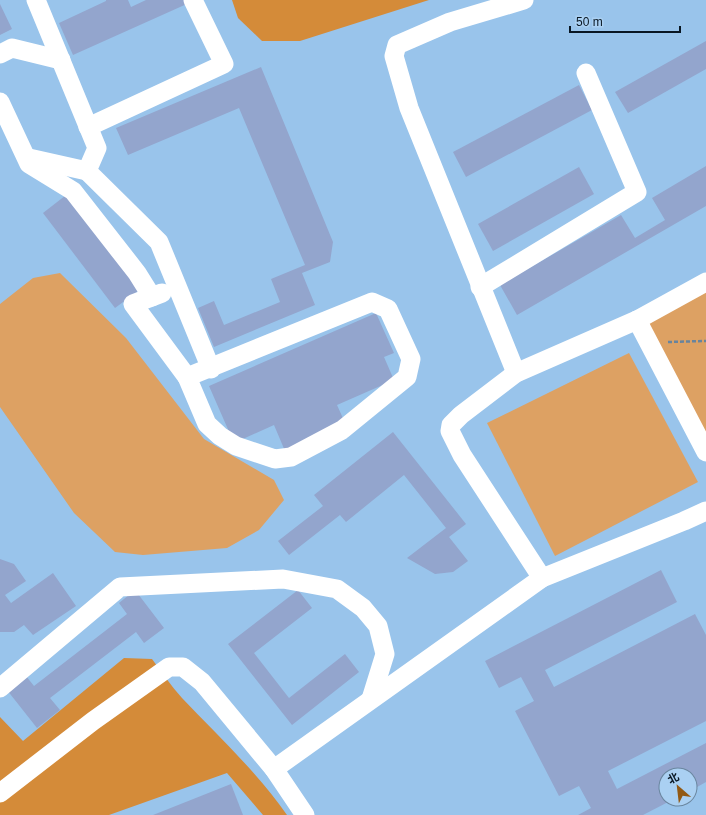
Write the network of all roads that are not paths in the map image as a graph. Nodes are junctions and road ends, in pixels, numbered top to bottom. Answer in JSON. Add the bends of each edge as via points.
{"nodes":[{"id":1,"x":36,"y":0,"type":"edge"},
{"id":2,"x":193,"y":0,"type":"edge"},
{"id":3,"x":524,"y":0,"type":"edge"},
{"id":4,"x":0,"y":54,"type":"edge"},
{"id":5,"x":61,"y":60,"type":"junction"},
{"id":6,"x":586,"y":73,"type":"dead end"},
{"id":7,"x":0,"y":102,"type":"edge"},
{"id":8,"x":88,"y":127,"type":"junction"},
{"id":9,"x":26,"y":157,"type":"junction"},
{"id":10,"x":87,"y":171,"type":"junction"},
{"id":11,"x":706,"y":282,"type":"edge"},
{"id":12,"x":480,"y":287,"type":"junction"},
{"id":13,"x":177,"y":288,"type":"junction"},
{"id":14,"x":152,"y":297,"type":"junction"},
{"id":15,"x":637,"y":320,"type":"junction"},
{"id":16,"x":210,"y":369,"type":"junction"},
{"id":17,"x":516,"y":373,"type":"junction"},
{"id":18,"x":187,"y":377,"type":"junction"},
{"id":19,"x":706,"y":452,"type":"edge"},
{"id":20,"x":706,"y":510,"type":"edge"},
{"id":21,"x":542,"y":578,"type":"junction"},
{"id":22,"x":0,"y":688,"type":"edge"},
{"id":23,"x":371,"y":699,"type":"junction"},
{"id":24,"x":274,"y":769,"type":"junction"},
{"id":25,"x":0,"y":793,"type":"edge"},
{"id":26,"x":305,"y":815,"type":"edge"}],
"edges":[{"from":1,"to":5,"type":"lane"},
{"from":2,"to":8,"type":"lane","via":[[224,64]]},
{"from":3,"to":12,"type":"lane","via":[[450,22],[397,45],[394,56],[409,108]]},
{"from":4,"to":5,"type":"lane","via":[[12,48]]},
{"from":5,"to":8,"type":"lane"},
{"from":6,"to":12,"type":"lane","via":[[636,192]]},
{"from":7,"to":9,"type":"lane"},
{"from":8,"to":10,"type":"lane","via":[[97,148]]},
{"from":9,"to":10,"type":"lane"},
{"from":9,"to":14,"type":"lane","via":[[29,164],[73,191]]},
{"from":10,"to":13,"type":"lane","via":[[159,242]]},
{"from":11,"to":15,"type":"lane"},
{"from":12,"to":17,"type":"lane"},
{"from":13,"to":14,"type":"lane"},
{"from":13,"to":16,"type":"lane"},
{"from":14,"to":18,"type":"lane","via":[[133,304]]},
{"from":15,"to":17,"type":"lane"},
{"from":15,"to":19,"type":"lane"},
{"from":16,"to":18,"type":"lane"},
{"from":16,"to":18,"type":"lane","via":[[372,302],[388,309],[412,359],[407,377],[342,430],[291,457],[275,459],[236,446],[207,424]]},
{"from":17,"to":21,"type":"lane","via":[[460,415],[451,425],[450,431],[462,455]]},
{"from":20,"to":21,"type":"lane"},
{"from":21,"to":23,"type":"lane"},
{"from":22,"to":23,"type":"lane","via":[[120,587],[283,579],[337,589],[363,608],[378,626],[385,654]]},
{"from":23,"to":24,"type":"lane"},
{"from":24,"to":25,"type":"lane","via":[[202,682],[183,667],[169,667],[93,721]]},
{"from":24,"to":26,"type":"lane"}]}
